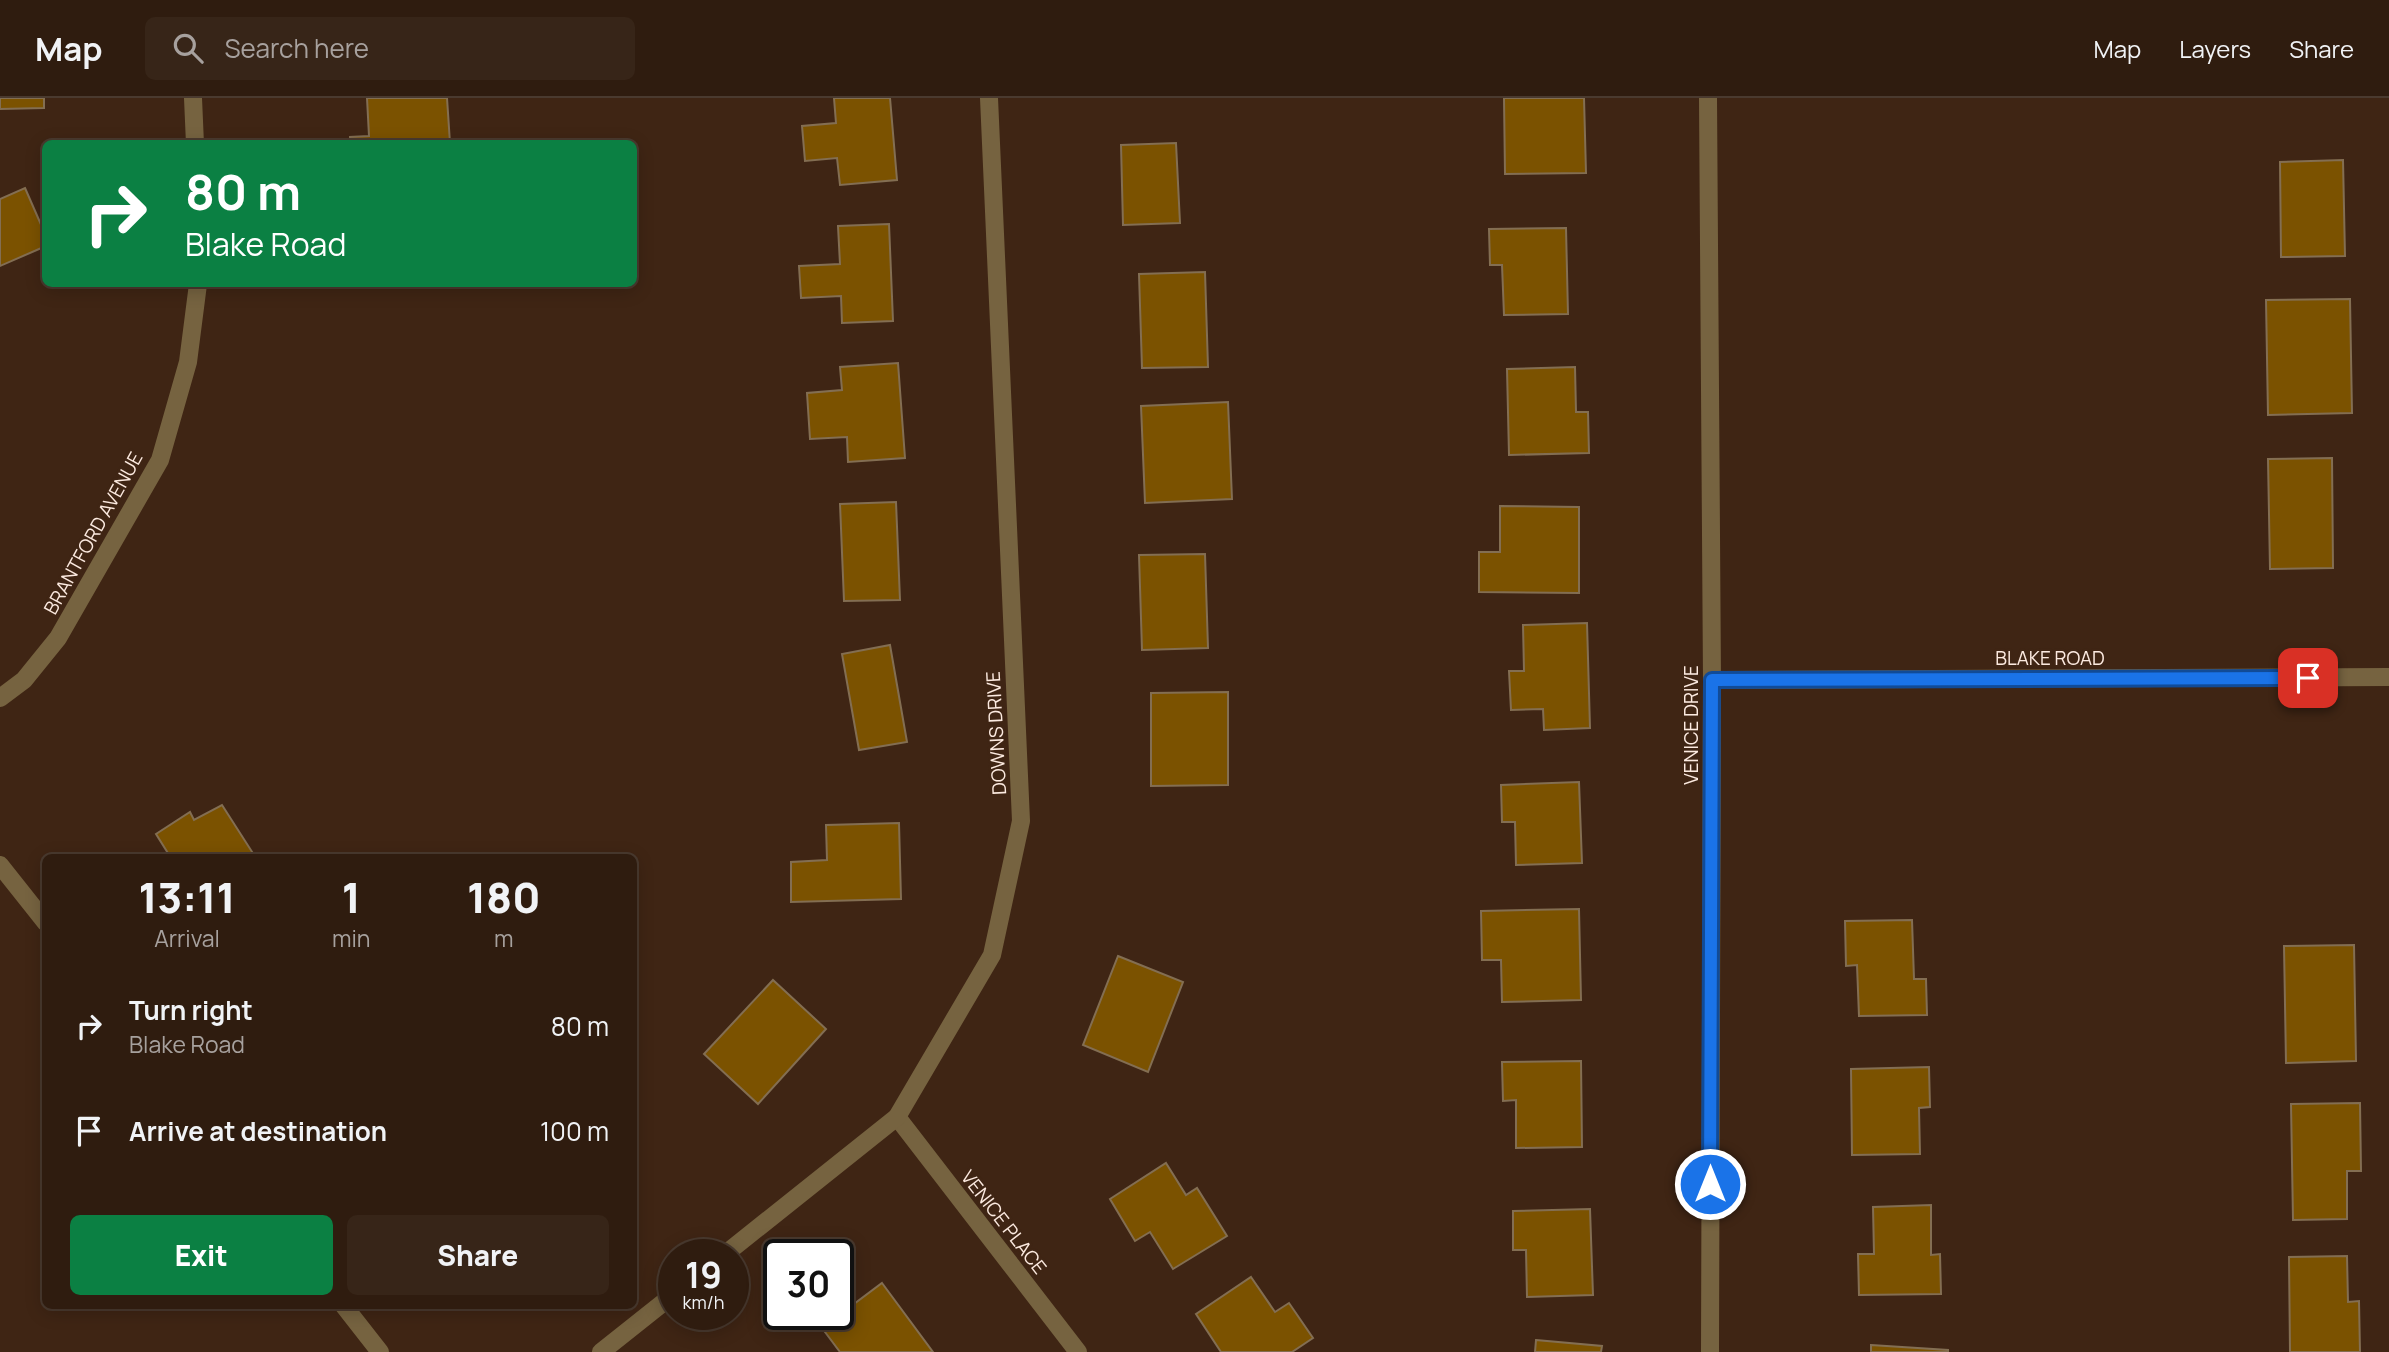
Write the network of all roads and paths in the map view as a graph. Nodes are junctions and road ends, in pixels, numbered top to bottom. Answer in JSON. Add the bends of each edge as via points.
{"nodes":[{"id":1,"x":193,"y":98,"type":"edge"},
{"id":2,"x":989,"y":98,"type":"edge"},
{"id":3,"x":1708,"y":98,"type":"edge"},
{"id":4,"x":195,"y":140,"type":"edge"},
{"id":5,"x":198,"y":287,"type":"edge"},
{"id":6,"x":2389,"y":677,"type":"edge"},
{"id":7,"x":1712,"y":680,"type":"junction"},
{"id":8,"x":0,"y":698,"type":"edge"},
{"id":9,"x":0,"y":865,"type":"edge"},
{"id":10,"x":42,"y":918,"type":"edge"},
{"id":11,"x":897,"y":1117,"type":"junction"},
{"id":12,"x":744,"y":1239,"type":"edge"},
{"id":13,"x":658,"y":1307,"type":"edge"},
{"id":14,"x":346,"y":1309,"type":"edge"},
{"id":15,"x":380,"y":1352,"type":"edge"},
{"id":16,"x":601,"y":1352,"type":"edge"},
{"id":17,"x":1078,"y":1352,"type":"edge"},
{"id":18,"x":1710,"y":1352,"type":"edge"}],
"edges":[{"from":1,"to":4,"type":"street"},
{"from":2,"to":11,"type":"street","name":"DOWNS DRIVE","via":[[1021,821],[992,955]]},
{"from":3,"to":7,"type":"street","name":"VENICE DRIVE"},
{"from":5,"to":8,"type":"street","name":"BRANTFORD AVENUE","via":[[188,362],[160,460],[58,638],[24,680]]},
{"from":6,"to":7,"type":"street","name":"BLAKE ROAD"},
{"from":7,"to":18,"type":"street","name":"VENICE DRIVE"},
{"from":9,"to":10,"type":"street"},
{"from":11,"to":12,"type":"street","name":"DOWNS DRIVE"},
{"from":11,"to":17,"type":"street","name":"VENICE PLACE"},
{"from":13,"to":16,"type":"street"},
{"from":14,"to":15,"type":"street"}]}
